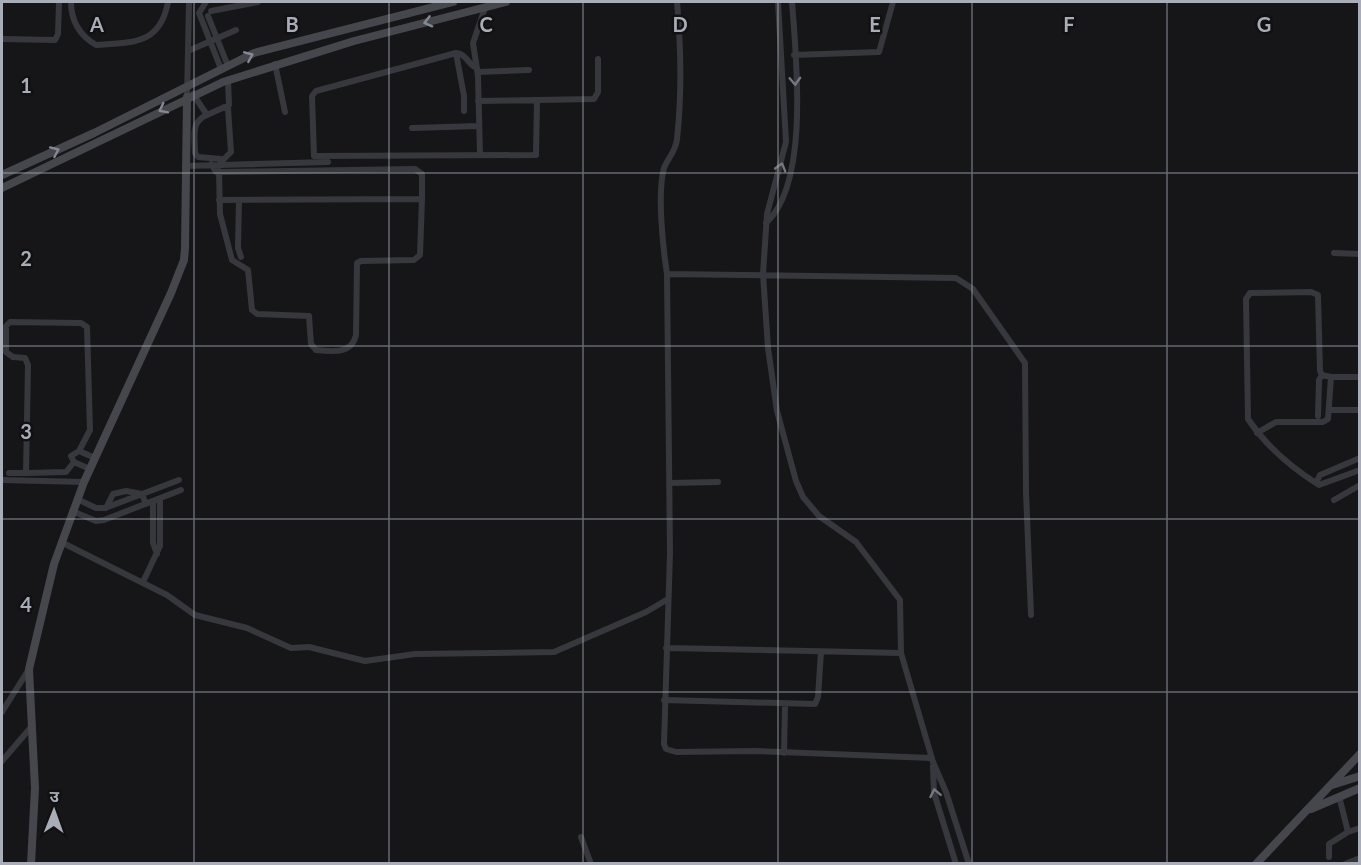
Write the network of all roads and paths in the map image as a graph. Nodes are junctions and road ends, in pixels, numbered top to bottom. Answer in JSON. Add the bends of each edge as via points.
{"nodes":[{"id":1,"x":59,"y":2,"type":"edge"},
{"id":2,"x":71,"y":2,"type":"edge"},
{"id":3,"x":168,"y":2,"type":"edge"},
{"id":4,"x":189,"y":2,"type":"edge"},
{"id":5,"x":258,"y":2,"type":"edge"},
{"id":6,"x":453,"y":2,"type":"edge"},
{"id":7,"x":506,"y":2,"type":"edge"},
{"id":8,"x":677,"y":2,"type":"edge"},
{"id":9,"x":778,"y":2,"type":"edge"},
{"id":10,"x":792,"y":2,"type":"edge"},
{"id":11,"x":893,"y":2,"type":"edge"},
{"id":12,"x":484,"y":8,"type":"junction"},
{"id":13,"x":206,"y":10,"type":"edge"},
{"id":14,"x":236,"y":30,"type":"dead end"},
{"id":15,"x":2,"y":39,"type":"edge"},
{"id":16,"x":214,"y":40,"type":"junction"},
{"id":17,"x":188,"y":51,"type":"junction"},
{"id":18,"x":456,"y":53,"type":"junction"},
{"id":19,"x":794,"y":55,"type":"junction"},
{"id":20,"x":598,"y":59,"type":"dead end"},
{"id":21,"x":275,"y":64,"type":"junction"},
{"id":22,"x":224,"y":68,"type":"junction"},
{"id":23,"x":477,"y":70,"type":"junction"},
{"id":24,"x":529,"y":70,"type":"dead end"},
{"id":25,"x":228,"y":80,"type":"junction"},
{"id":26,"x":187,"y":85,"type":"junction"},
{"id":27,"x":190,"y":96,"type":"junction"},
{"id":28,"x":478,"y":100,"type":"junction"},
{"id":29,"x":537,"y":101,"type":"junction"},
{"id":30,"x":228,"y":108,"type":"junction"},
{"id":31,"x":464,"y":111,"type":"dead end"},
{"id":32,"x":285,"y":112,"type":"dead end"},
{"id":33,"x":207,"y":115,"type":"junction"},
{"id":34,"x":479,"y":126,"type":"junction"},
{"id":35,"x":412,"y":128,"type":"dead end"},
{"id":36,"x":480,"y":155,"type":"junction"},
{"id":37,"x":222,"y":162,"type":"junction"},
{"id":38,"x":328,"y":162,"type":"dead end"},
{"id":39,"x":211,"y":164,"type":"junction"},
{"id":40,"x":185,"y":166,"type":"junction"},
{"id":41,"x":219,"y":171,"type":"junction"},
{"id":42,"x":2,"y":175,"type":"edge"},
{"id":43,"x":2,"y":188,"type":"edge"},
{"id":44,"x":219,"y":200,"type":"junction"},
{"id":45,"x":239,"y":200,"type":"junction"},
{"id":46,"x":422,"y":200,"type":"junction"},
{"id":47,"x":766,"y":223,"type":"junction"},
{"id":48,"x":1334,"y":253,"type":"dead end"},
{"id":49,"x":1359,"y":254,"type":"edge"},
{"id":50,"x":241,"y":257,"type":"dead end"},
{"id":51,"x":667,"y":274,"type":"junction"},
{"id":52,"x":763,"y":274,"type":"junction"},
{"id":53,"x":1322,"y":375,"type":"junction"},
{"id":54,"x":1331,"y":377,"type":"junction"},
{"id":55,"x":1359,"y":377,"type":"edge"},
{"id":56,"x":1330,"y":410,"type":"junction"},
{"id":57,"x":1359,"y":410,"type":"edge"},
{"id":58,"x":1318,"y":416,"type":"dead end"},
{"id":59,"x":1257,"y":433,"type":"junction"},
{"id":60,"x":79,"y":451,"type":"junction"},
{"id":61,"x":95,"y":458,"type":"junction"},
{"id":62,"x":1359,"y":458,"type":"edge"},
{"id":63,"x":74,"y":462,"type":"junction"},
{"id":64,"x":90,"y":469,"type":"junction"},
{"id":65,"x":1332,"y":470,"type":"junction"},
{"id":66,"x":1359,"y":470,"type":"edge"},
{"id":67,"x":9,"y":473,"type":"dead end"},
{"id":68,"x":26,"y":473,"type":"junction"},
{"id":69,"x":2,"y":480,"type":"edge"},
{"id":70,"x":179,"y":480,"type":"dead end"},
{"id":71,"x":1336,"y":480,"type":"junction"},
{"id":72,"x":84,"y":482,"type":"junction"},
{"id":73,"x":718,"y":482,"type":"dead end"},
{"id":74,"x":669,"y":483,"type":"junction"},
{"id":75,"x":1316,"y":483,"type":"junction"},
{"id":76,"x":1359,"y":485,"type":"edge"},
{"id":77,"x":181,"y":490,"type":"dead end"},
{"id":78,"x":142,"y":494,"type":"junction"},
{"id":79,"x":77,"y":499,"type":"junction"},
{"id":80,"x":1334,"y":500,"type":"dead end"},
{"id":81,"x":153,"y":501,"type":"junction"},
{"id":82,"x":103,"y":508,"type":"junction"},
{"id":83,"x":72,"y":511,"type":"junction"},
{"id":84,"x":99,"y":521,"type":"junction"},
{"id":85,"x":61,"y":543,"type":"junction"},
{"id":86,"x":143,"y":582,"type":"junction"},
{"id":87,"x":668,"y":599,"type":"junction"},
{"id":88,"x":1031,"y":615,"type":"dead end"},
{"id":89,"x":666,"y":648,"type":"junction"},
{"id":90,"x":821,"y":652,"type":"junction"},
{"id":91,"x":901,"y":653,"type":"junction"},
{"id":92,"x":29,"y":669,"type":"junction"},
{"id":93,"x":664,"y":700,"type":"junction"},
{"id":94,"x":785,"y":704,"type":"junction"},
{"id":95,"x":2,"y":712,"type":"edge"},
{"id":96,"x":32,"y":726,"type":"junction"},
{"id":97,"x":784,"y":753,"type":"junction"},
{"id":98,"x":1359,"y":754,"type":"edge"},
{"id":99,"x":932,"y":760,"type":"junction"},
{"id":100,"x":2,"y":761,"type":"edge"},
{"id":101,"x":1359,"y":776,"type":"edge"},
{"id":102,"x":1329,"y":786,"type":"junction"},
{"id":103,"x":1359,"y":788,"type":"edge"},
{"id":104,"x":1339,"y":796,"type":"junction"},
{"id":105,"x":1305,"y":812,"type":"junction"},
{"id":106,"x":954,"y":817,"type":"junction"},
{"id":107,"x":942,"y":821,"type":"junction"},
{"id":108,"x":1359,"y":828,"type":"edge"},
{"id":109,"x":1348,"y":832,"type":"junction"},
{"id":110,"x":581,"y":837,"type":"dead end"},
{"id":111,"x":966,"y":854,"type":"junction"},
{"id":112,"x":1329,"y":857,"type":"dead end"},
{"id":113,"x":1359,"y":858,"type":"edge"},
{"id":114,"x":955,"y":861,"type":"edge"},
{"id":115,"x":31,"y":864,"type":"edge"},
{"id":116,"x":591,"y":864,"type":"edge"},
{"id":117,"x":969,"y":864,"type":"edge"},
{"id":118,"x":1256,"y":864,"type":"edge"},
{"id":119,"x":1345,"y":864,"type":"edge"}],
"edges":[{"from":1,"to":15,"type":"street","via":[[55,40]]},
{"from":2,"to":3,"type":"street","via":[[71,19],[96,45],[141,41],[165,18]]},
{"from":4,"to":17,"type":"street"},
{"from":5,"to":13,"type":"street"},
{"from":22,"to":6,"type":"street","one_way":true,"via":[[266,49]]},
{"from":7,"to":12,"type":"street"},
{"from":8,"to":51,"type":"street","via":[[677,142],[663,178]]},
{"from":47,"to":9,"type":"street","one_way":true,"via":[[786,142]]},
{"from":10,"to":19,"type":"street"},
{"from":11,"to":19,"type":"street","via":[[879,51]]},
{"from":12,"to":21,"type":"street","one_way":true},
{"from":12,"to":23,"type":"street","via":[[473,43]]},
{"from":13,"to":16,"type":"street"},
{"from":14,"to":16,"type":"street"},
{"from":16,"to":17,"type":"street"},
{"from":16,"to":22,"type":"street"},
{"from":17,"to":26,"type":"street"},
{"from":18,"to":23,"type":"street"},
{"from":18,"to":31,"type":"street"},
{"from":18,"to":36,"type":"street","via":[[314,92],[312,154],[317,158]]},
{"from":19,"to":47,"type":"street","one_way":true,"via":[[795,158],[777,207]]},
{"from":20,"to":29,"type":"street","via":[[598,92],[594,99]]},
{"from":21,"to":25,"type":"street"},
{"from":21,"to":32,"type":"street"},
{"from":22,"to":26,"type":"street"},
{"from":23,"to":24,"type":"street"},
{"from":23,"to":28,"type":"street"},
{"from":25,"to":27,"type":"street"},
{"from":25,"to":30,"type":"street"},
{"from":26,"to":27,"type":"street"},
{"from":42,"to":26,"type":"street","one_way":true},
{"from":27,"to":33,"type":"street"},
{"from":27,"to":40,"type":"street"},
{"from":27,"to":43,"type":"street","one_way":true},
{"from":28,"to":29,"type":"street"},
{"from":28,"to":34,"type":"street"},
{"from":29,"to":36,"type":"street","via":[[537,154]]},
{"from":30,"to":33,"type":"street"},
{"from":30,"to":37,"type":"street","via":[[231,152]]},
{"from":33,"to":37,"type":"street","via":[[196,123],[195,153]]},
{"from":34,"to":35,"type":"street"},
{"from":34,"to":36,"type":"street"},
{"from":37,"to":38,"type":"street"},
{"from":37,"to":39,"type":"street"},
{"from":37,"to":41,"type":"street"},
{"from":39,"to":40,"type":"street"},
{"from":39,"to":41,"type":"street","via":[[214,171]]},
{"from":40,"to":61,"type":"street","via":[[185,248],[180,273]]},
{"from":41,"to":44,"type":"street"},
{"from":41,"to":46,"type":"street","via":[[415,169],[422,174]]},
{"from":44,"to":45,"type":"street"},
{"from":44,"to":46,"type":"street","via":[[232,260],[248,270],[252,310],[257,314],[309,316],[311,344],[319,351],[348,350],[353,346],[357,263],[419,257]]},
{"from":45,"to":46,"type":"street"},
{"from":45,"to":50,"type":"street","via":[[237,248]]},
{"from":47,"to":52,"type":"street"},
{"from":48,"to":49,"type":"street"},
{"from":51,"to":52,"type":"street"},
{"from":51,"to":74,"type":"street"},
{"from":52,"to":88,"type":"street","via":[[956,278],[974,289],[1026,369]]},
{"from":52,"to":91,"type":"street","via":[[777,411],[795,481],[819,516],[856,542],[895,591],[902,612]]},
{"from":53,"to":54,"type":"street"},
{"from":53,"to":58,"type":"street"},
{"from":53,"to":59,"type":"street","via":[[1318,295],[1250,293],[1246,299],[1248,419]]},
{"from":54,"to":55,"type":"street"},
{"from":54,"to":56,"type":"street"},
{"from":56,"to":57,"type":"street"},
{"from":56,"to":59,"type":"street","via":[[1323,422],[1276,422]]},
{"from":59,"to":75,"type":"street","via":[[1296,470]]},
{"from":60,"to":61,"type":"street"},
{"from":60,"to":63,"type":"street","via":[[71,456]]},
{"from":60,"to":68,"type":"street","via":[[90,430],[87,327],[81,323],[10,322],[6,352],[25,358],[28,365]]},
{"from":61,"to":64,"type":"street"},
{"from":62,"to":65,"type":"street"},
{"from":63,"to":64,"type":"street"},
{"from":63,"to":68,"type":"street","via":[[66,472]]},
{"from":64,"to":72,"type":"street"},
{"from":65,"to":71,"type":"street"},
{"from":65,"to":75,"type":"street","via":[[1317,477]]},
{"from":66,"to":71,"type":"street"},
{"from":67,"to":68,"type":"street"},
{"from":69,"to":72,"type":"street"},
{"from":70,"to":78,"type":"street"},
{"from":71,"to":75,"type":"street","via":[[1323,485]]},
{"from":72,"to":79,"type":"street"},
{"from":73,"to":74,"type":"street"},
{"from":74,"to":87,"type":"street"},
{"from":76,"to":80,"type":"street"},
{"from":77,"to":81,"type":"street"},
{"from":78,"to":81,"type":"street"},
{"from":78,"to":82,"type":"street"},
{"from":78,"to":82,"type":"street","via":[[113,494]]},
{"from":79,"to":82,"type":"street"},
{"from":79,"to":83,"type":"street"},
{"from":81,"to":84,"type":"street"},
{"from":81,"to":86,"type":"street","via":[[160,546]]},
{"from":82,"to":84,"type":"street"},
{"from":83,"to":84,"type":"street"},
{"from":83,"to":85,"type":"street"},
{"from":85,"to":86,"type":"street"},
{"from":85,"to":92,"type":"street"},
{"from":86,"to":87,"type":"street","via":[[195,615],[247,628],[291,648],[309,648],[365,661],[415,654],[554,652]]},
{"from":87,"to":89,"type":"street"},
{"from":89,"to":90,"type":"street"},
{"from":89,"to":93,"type":"street"},
{"from":90,"to":91,"type":"street"},
{"from":90,"to":94,"type":"street","via":[[817,701]]},
{"from":91,"to":99,"type":"street"},
{"from":92,"to":95,"type":"street"},
{"from":92,"to":96,"type":"street"},
{"from":93,"to":94,"type":"street"},
{"from":93,"to":97,"type":"street","via":[[666,749]]},
{"from":94,"to":97,"type":"street"},
{"from":96,"to":100,"type":"street"},
{"from":96,"to":115,"type":"street","via":[[35,788]]},
{"from":97,"to":99,"type":"street"},
{"from":98,"to":102,"type":"street"},
{"from":99,"to":106,"type":"street"},
{"from":107,"to":99,"type":"street","one_way":true,"via":[[934,793]]},
{"from":101,"to":102,"type":"street"},
{"from":102,"to":105,"type":"street"},
{"from":103,"to":104,"type":"street"},
{"from":104,"to":105,"type":"street"},
{"from":104,"to":109,"type":"street"},
{"from":105,"to":118,"type":"street"},
{"from":106,"to":107,"type":"street"},
{"from":106,"to":111,"type":"street"},
{"from":107,"to":114,"type":"street"},
{"from":108,"to":109,"type":"street"},
{"from":109,"to":112,"type":"street","via":[[1329,844]]},
{"from":110,"to":116,"type":"street"},
{"from":111,"to":114,"type":"street"},
{"from":111,"to":117,"type":"street"},
{"from":113,"to":119,"type":"street"}]}
